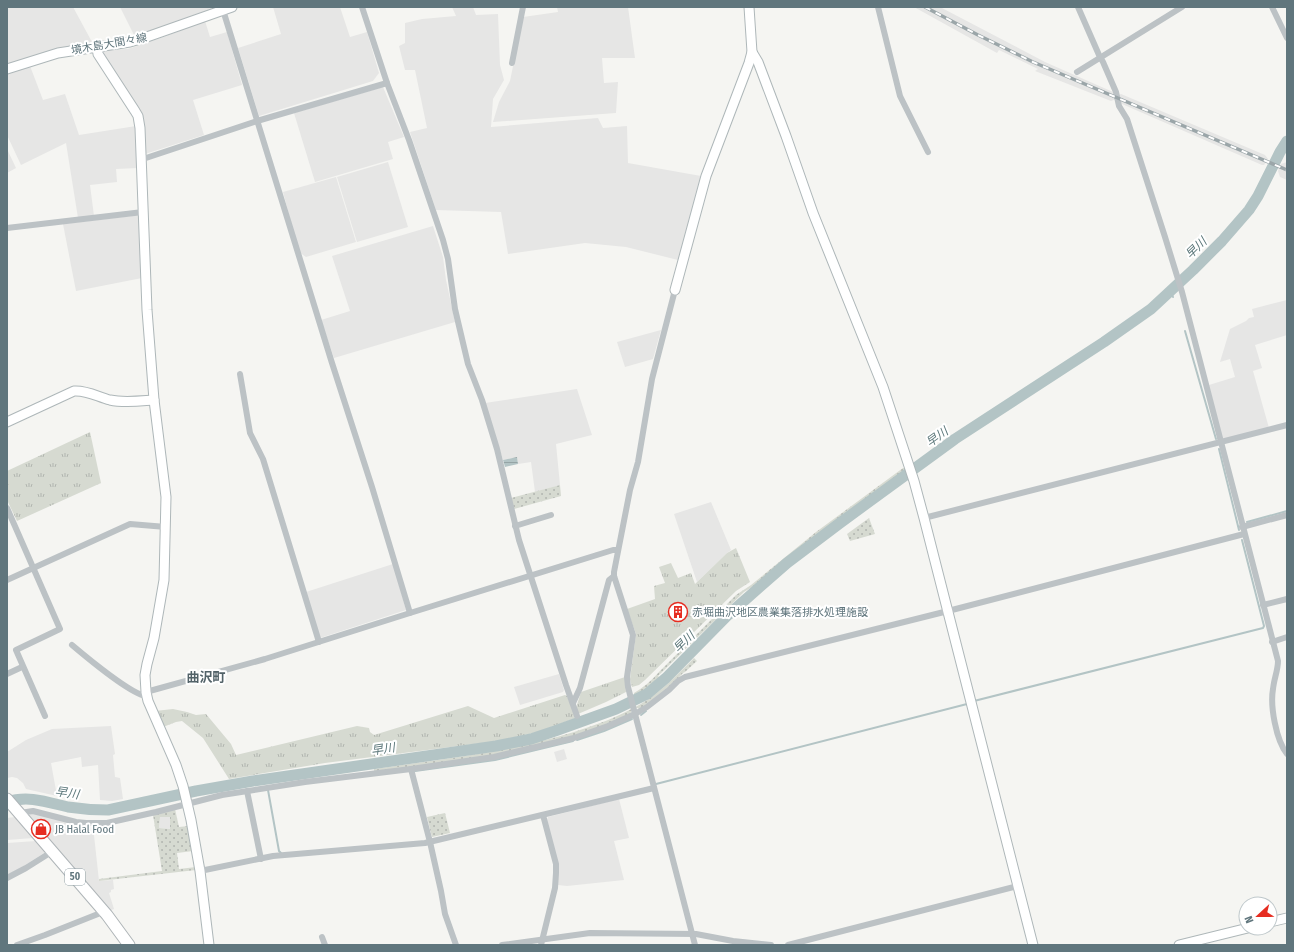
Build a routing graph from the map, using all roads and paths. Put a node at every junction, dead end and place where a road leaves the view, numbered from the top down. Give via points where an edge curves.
1 (232, 7) edge
2 (362, 7) edge
3 (523, 7) edge
4 (748, 7) edge
5 (878, 7) edge
6 (1078, 7) edge
7 (1182, 7) edge
8 (1272, 7) edge
9 (223, 10) junction
10 (1287, 37) edge
11 (96, 47) junction
12 (752, 52) junction
13 (1101, 57) junction
14 (512, 63) dead end
15 (7, 69) edge
16 (1077, 72) dead end
17 (387, 83) junction
18 (257, 121) junction
19 (928, 152) dead end
20 (141, 158) junction
21 (143, 212) junction
22 (7, 228) edge
23 (675, 290) joint
24 (240, 374) dead end
25 (154, 400) junction
26 (7, 422) edge
27 (1287, 425) edge
28 (1220, 443) junction
29 (7, 508) edge
30 (551, 515) dead end
31 (1287, 515) edge
32 (924, 518) junction
33 (515, 526) junction
34 (166, 527) junction
35 (1242, 527) junction
36 (1244, 534) junction
37 (618, 550) junction
38 (34, 568) junction
39 (532, 576) junction
40 (614, 576) junction
41 (7, 580) edge
42 (1287, 598) edge
43 (1263, 605) junction
44 (948, 611) junction
45 (410, 613) junction
46 (1287, 637) edge
47 (319, 642) junction
48 (1272, 642) junction
49 (72, 645) dead end
50 (22, 667) junction
51 (7, 674) edge
52 (147, 694) junction
53 (573, 703) junction
54 (635, 712) junction
55 (45, 716) dead end
56 (577, 716) dead end
57 (1287, 754) edge
58 (411, 768) junction
59 (654, 788) junction
60 (247, 791) junction
61 (7, 799) edge
62 (187, 802) junction
63 (19, 812) junction
64 (542, 815) junction
65 (430, 842) junction
66 (52, 851) junction
67 (261, 859) junction
68 (200, 871) junction
69 (7, 878) edge
70 (1018, 886) junction
71 (103, 910) junction
72 (1238, 930) edge
73 (692, 934) junction
74 (322, 938) dead end
75 (542, 942) edge
76 (17, 945) edge
77 (129, 945) edge
78 (209, 945) edge
79 (325, 945) edge
80 (456, 945) edge
81 (502, 945) edge
82 (695, 945) edge
83 (771, 945) edge
84 (788, 945) edge
85 (1033, 945) edge
86 (1179, 945) edge

1 - 9 street, 境木島大間々線
2 - 17 street
3 - 14 street
4 - 12 street
5 - 19 street via 900,96
6 - 13 street
7 - 13 street
8 - 10 street
9 - 11 street, 境木島大間々線 via 144,38
9 - 18 street
11 - 15 street, 境木島大間々線 via 58,53
11 - 20 street via 138,116
12 - 23 street via 706,176
12 - 32 street via 883,387
13 - 16 street
13 - 28 street via 1116,92 1119,106 1127,119 1182,292
17 - 18 street
17 - 33 street via 443,240 466,357 497,449
18 - 20 street
18 - 45 street
20 - 21 street
21 - 22 street
21 - 25 street
23 - 37 street via 652,379 638,462
24 - 47 street via 250,433 263,459
25 - 26 street via 108,400 80,390
25 - 34 street via 166,497
27 - 28 street
28 - 32 street
28 - 35 street
29 - 38 street
30 - 33 street
31 - 35 street
32 - 44 street
33 - 39 street
34 - 38 street via 130,524
34 - 52 street via 164,580 145,675
35 - 36 street
36 - 43 street
36 - 44 street
37 - 39 street
37 - 40 street
38 - 41 street
38 - 50 street via 60,629 16,650
39 - 45 street
39 - 53 street
40 - 53 street via 609,580 580,688
40 - 54 street via 634,635 627,677
42 - 43 street
43 - 48 street
44 - 54 street via 685,677 662,697
44 - 70 street
45 - 47 street
46 - 48 street
47 - 52 street
48 - 57 street via 1278,664 1273,689 1273,707 1280,742
49 - 52 street via 111,676 143,696
50 - 51 street
50 - 55 street
52 - 62 street via 176,765
53 - 56 street
54 - 58 street via 602,728 555,743 494,757
54 - 59 street
58 - 60 street
58 - 65 street
59 - 64 street
59 - 73 street
60 - 62 street
60 - 67 street
61 - 63 highway, 50
62 - 63 street via 119,821 98,824 76,822 33,811
62 - 68 street
63 - 66 highway, 50
64 - 65 street
64 - 75 street via 556,864 555,888
65 - 67 street
65 - 80 street via 445,914
66 - 69 street
66 - 71 highway, 50
67 - 68 street
68 - 78 street
70 - 84 street
70 - 85 street
71 - 76 street
71 - 77 highway, 50
72 - 86 street
73 - 75 street via 590,933
73 - 82 street
73 - 83 street
74 - 79 street
75 - 81 street

